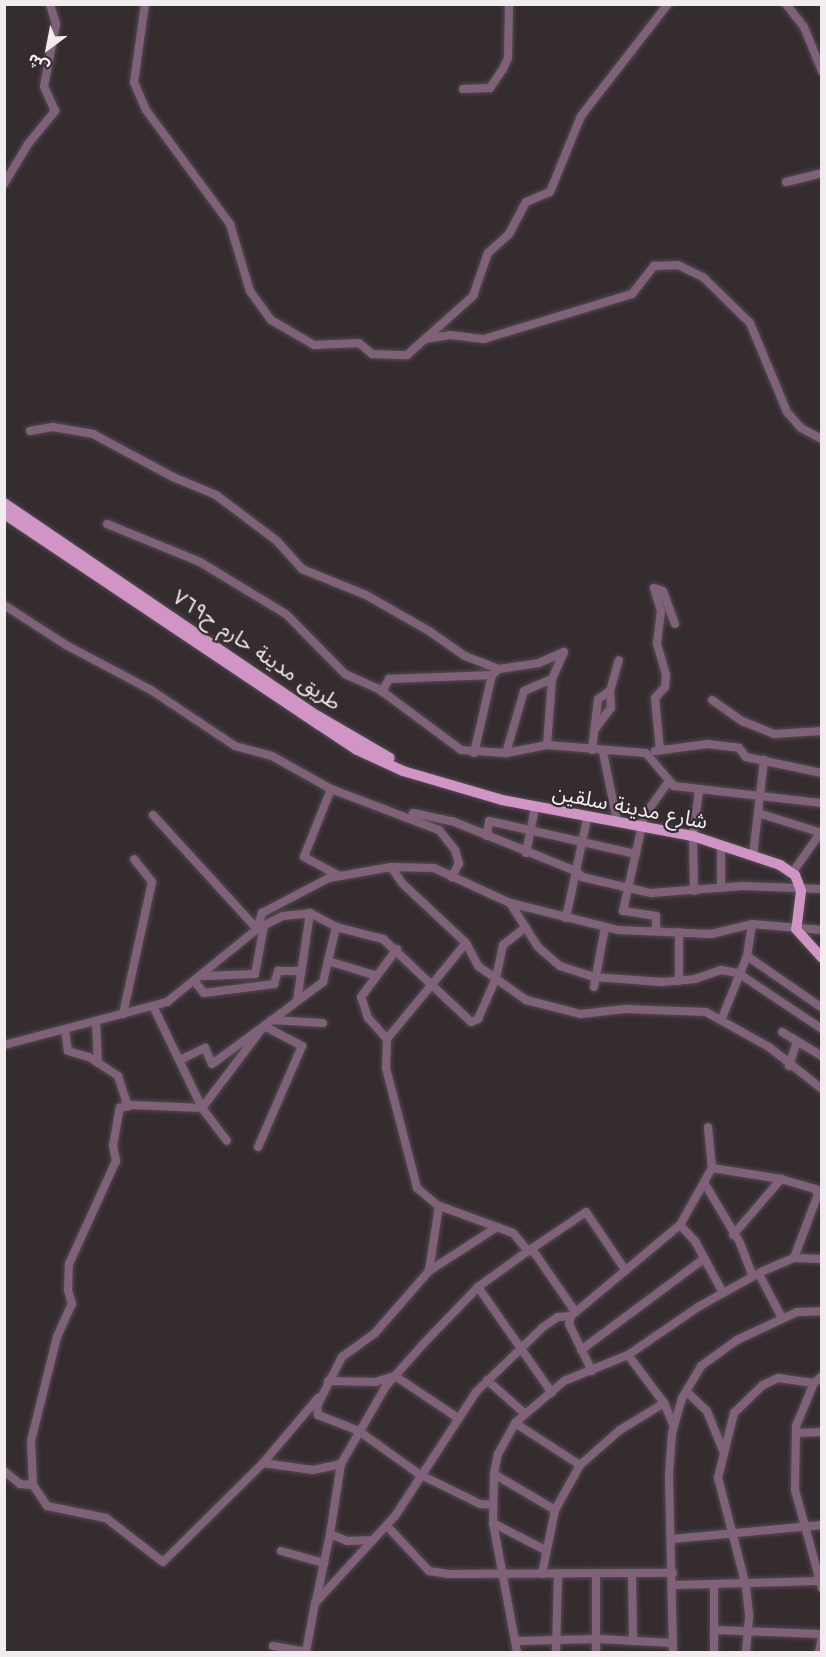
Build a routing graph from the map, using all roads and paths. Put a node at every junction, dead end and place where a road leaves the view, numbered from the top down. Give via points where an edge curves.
1 (50, 4) edge
2 (145, 4) edge
3 (509, 4) edge
4 (668, 4) edge
5 (786, 4) edge
6 (822, 71) edge
7 (463, 89) dead end
8 (822, 173) edge
9 (786, 182) dead end
10 (4, 184) edge
11 (425, 339) junction
12 (30, 431) dead end
13 (822, 439) edge
14 (4, 503) edge
15 (4, 514) edge
16 (107, 524) dead end
17 (4, 606) edge
18 (675, 624) dead end
19 (619, 660) dead end
20 (496, 672) junction
21 (552, 680) junction
22 (610, 691) junction
23 (382, 692) junction
24 (712, 700) dead end
25 (594, 729) junction
26 (822, 731) edge
27 (547, 745) junction
28 (592, 750) junction
29 (660, 750) junction
30 (603, 752) junction
31 (474, 753) junction
32 (506, 753) junction
33 (646, 753) junction
34 (764, 760) junction
35 (822, 773) edge
36 (669, 781) junction
37 (331, 789) junction
38 (699, 791) junction
39 (761, 795) junction
40 (502, 801) junction
41 (822, 803) edge
42 (535, 808) junction
43 (758, 813) junction
44 (153, 815) dead end
45 (411, 818) junction
46 (587, 819) junction
47 (617, 821) junction
48 (641, 827) junction
49 (530, 831) junction
50 (821, 832) edge
51 (487, 836) junction
52 (693, 836) junction
53 (583, 842) junction
54 (721, 847) junction
55 (526, 853) junction
56 (636, 854) junction
57 (753, 856) junction
58 (134, 859) dead end
59 (391, 867) junction
60 (578, 873) junction
61 (792, 873) junction
62 (339, 876) junction
63 (452, 877) junction
64 (628, 888) junction
65 (722, 888) junction
66 (822, 889) edge
67 (694, 891) junction
68 (801, 891) junction
69 (510, 903) junction
70 (310, 914) junction
71 (566, 918) junction
72 (752, 924) junction
73 (336, 927) junction
74 (526, 927) junction
75 (605, 927) junction
76 (261, 928) junction
77 (796, 929) junction
78 (822, 930) edge
79 (656, 931) junction
80 (680, 932) junction
81 (466, 943) junction
82 (397, 949) junction
83 (747, 956) junction
84 (822, 958) edge
85 (328, 961) junction
86 (302, 970) junction
87 (740, 974) junction
88 (203, 976) junction
89 (377, 976) junction
90 (594, 977) junction
91 (774, 977) junction
92 (496, 978) junction
93 (679, 981) junction
94 (195, 982) junction
95 (434, 985) junction
96 (594, 987) dead end
97 (765, 989) junction
98 (297, 1001) junction
99 (153, 1006) junction
100 (822, 1008) edge
101 (123, 1014) junction
102 (722, 1018) junction
103 (96, 1022) junction
104 (268, 1023) junction
105 (323, 1023) dead end
106 (822, 1029) edge
107 (64, 1030) junction
108 (782, 1032) dead end
109 (387, 1039) junction
110 (797, 1041) junction
111 (4, 1045) edge
112 (822, 1056) edge
113 (180, 1060) junction
114 (98, 1063) junction
115 (789, 1066) junction
116 (822, 1089) edge
117 (128, 1106) junction
118 (202, 1108) junction
119 (708, 1128) dead end
120 (227, 1141) dead end
121 (258, 1147) dead end
122 (712, 1168) junction
123 (781, 1179) junction
124 (705, 1184) junction
125 (818, 1190) edge
126 (439, 1206) junction
127 (680, 1225) junction
128 (497, 1227) junction
129 (733, 1235) junction
130 (528, 1251) junction
131 (705, 1258) junction
132 (794, 1258) junction
133 (822, 1259) edge
134 (429, 1271) junction
135 (626, 1271) junction
136 (756, 1275) junction
137 (478, 1287) junction
138 (723, 1293) junction
139 (821, 1309) edge
140 (572, 1313) junction
141 (782, 1318) junction
142 (520, 1346) junction
143 (581, 1350) junction
144 (628, 1355) junction
145 (592, 1371) junction
146 (395, 1376) junction
147 (822, 1376) edge
148 (488, 1380) junction
149 (328, 1381) junction
150 (814, 1383) junction
151 (687, 1392) junction
152 (552, 1393) junction
153 (320, 1395) junction
154 (664, 1403) junction
155 (524, 1413) junction
156 (458, 1418) junction
157 (514, 1423) junction
158 (674, 1426) junction
159 (359, 1431) junction
160 (822, 1432) edge
161 (796, 1433) junction
162 (724, 1453) junction
163 (263, 1463) junction
164 (341, 1464) junction
165 (580, 1465) junction
166 (4, 1471) edge
167 (419, 1474) junction
168 (494, 1474) junction
169 (33, 1485) junction
170 (493, 1505) junction
171 (555, 1510) junction
172 (493, 1523) junction
173 (822, 1525) edge
174 (387, 1526) junction
175 (803, 1528) junction
176 (330, 1534) junction
177 (733, 1535) junction
178 (672, 1539) junction
179 (373, 1540) junction
180 (545, 1550) junction
181 (281, 1551) dead end
182 (324, 1563) junction
183 (673, 1573) junction
184 (504, 1574) junction
185 (542, 1574) junction
186 (558, 1574) junction
187 (596, 1574) junction
188 (632, 1574) junction
189 (821, 1581) edge
190 (674, 1585) junction
191 (714, 1586) junction
192 (746, 1586) junction
193 (822, 1587) edge
194 (315, 1603) junction
195 (714, 1630) junction
196 (748, 1630) junction
197 (822, 1635) edge
198 (599, 1639) junction
199 (557, 1640) junction
200 (517, 1641) junction
201 (633, 1641) junction
202 (273, 1646) dead end
203 (673, 1648) edge
204 (306, 1652) edge
205 (517, 1653) edge
206 (556, 1653) edge
207 (596, 1653) edge
208 (714, 1653) edge
209 (746, 1653) edge
210 (819, 1653) edge

1 - 10 street via 56,24 44,86 55,111 28,144
2 - 11 street via 134,82 146,110 230,224 250,291 271,320 314,345 359,344 372,354 407,355
3 - 7 street via 508,58 503,69 490,88
4 - 11 street via 581,116 550,192 526,202 509,234 488,253 473,296
5 - 6 street via 804,27
8 - 9 street
11 - 13 street via 450,335 484,339 632,294 654,266 678,265 703,278 750,323 787,412 801,428
12 - 20 street via 53,428 93,434 164,473 216,495 277,541 302,569 366,595
14 - 40 main road, طريق مدينة حارم ح٧٦٩ via 328,722 386,756
15 - 40 main road via 357,750 441,785
16 - 23 street via 227,577 286,614 345,674
17 - 37 street via 66,645 151,690 235,746 272,756
18 - 29 street via 663,591 654,588 661,611 657,643 666,675 664,687 655,698
19 - 22 street
20 - 21 street via 539,663 564,652
20 - 23 street via 389,679
20 - 31 street
21 - 27 street
21 - 32 street via 524,691
22 - 25 street via 611,708
22 - 25 street via 598,699
23 - 31 street via 442,740
24 - 26 street via 742,721 774,734
25 - 28 street
27 - 28 street
27 - 32 street
28 - 30 street
29 - 33 street
29 - 34 street via 708,744 739,748 746,757
30 - 33 street
30 - 47 street
31 - 32 street
33 - 36 street
34 - 35 street
34 - 39 street
36 - 38 street
36 - 48 street
37 - 45 street
37 - 62 street via 304,857
38 - 39 street
38 - 52 street
39 - 41 street
39 - 43 street
40 - 42 main road, شارع مدينة سلقين
42 - 46 main road, شارع مدينة سلقين
42 - 49 street
43 - 50 street
43 - 57 street
44 - 76 street
45 - 51 street via 413,813 452,821
45 - 63 street via 426,828 439,830 455,850 459,863
46 - 47 main road, شارع مدينة سلقين
46 - 53 street
47 - 48 main road, شارع مدينة سلقين
48 - 52 main road, شارع مدينة سلقين
48 - 56 street
49 - 51 street via 489,821
49 - 53 street
49 - 55 street
50 - 61 street
51 - 55 street
52 - 54 main road, شارع مدينة سلقين
52 - 67 street
53 - 56 street
53 - 60 street
54 - 57 main road, شارع مدينة سلقين
54 - 65 street
55 - 60 street
56 - 64 street
57 - 61 main road, شارع مدينة سلقين
58 - 101 street via 152,882
59 - 62 street
59 - 63 street via 434,868
59 - 81 street via 403,884
60 - 64 street
60 - 71 street
61 - 68 main road
62 - 76 street via 262,914
63 - 69 street
64 - 67 street via 663,894
64 - 79 street via 623,911 656,916
65 - 67 street
65 - 68 street
66 - 68 street
68 - 77 main road
69 - 71 street
69 - 74 street
70 - 73 street
70 - 76 street via 283,916
70 - 86 street
71 - 75 street
72 - 77 street
72 - 80 street via 711,934
72 - 83 street
73 - 82 street via 383,939
73 - 85 street
74 - 90 street via 538,947 560,966
74 - 92 street via 503,945
75 - 79 street
75 - 90 street
76 - 88 street
76 - 88 street via 255,974
77 - 78 street
77 - 84 main road
79 - 80 street
80 - 93 street
81 - 92 street via 478,966
81 - 95 street
82 - 89 street
82 - 95 street
83 - 87 street
83 - 91 street
85 - 89 street
85 - 98 street via 323,982
86 - 94 street via 278,971 274,984 204,993
86 - 98 street
87 - 93 street via 721,970 695,980
87 - 97 street
87 - 102 street
88 - 94 street
89 - 109 street via 362,998 368,1018
90 - 93 street
90 - 96 street
91 - 97 street
91 - 100 street
92 - 95 street via 476,1022 460,1012
92 - 102 street via 526,1000 552,1009 581,1014 625,1009 706,1011
94 - 99 street via 168,1002
95 - 109 street
97 - 106 street
98 - 104 street
99 - 101 street
99 - 113 street
101 - 103 street
102 - 115 street via 769,1047
103 - 107 street
103 - 114 street
104 - 105 street
104 - 113 street via 212,1064 205,1048
104 - 118 street
104 - 121 street via 302,1046
107 - 111 street
107 - 114 street via 68,1051
108 - 110 street
109 - 126 street via 386,1068 417,1188
110 - 112 street
110 - 115 street
113 - 118 street
114 - 117 street via 118,1076
115 - 116 street
117 - 118 street
117 - 169 street via 120,1108 113,1146 116,1161 105,1191 69,1264 72,1304 57,1337 31,1441
118 - 120 street
119 - 122 street
122 - 123 street
122 - 124 street
123 - 125 street
123 - 129 street
124 - 127 street
124 - 129 street
125 - 132 street
126 - 128 street
126 - 134 street
127 - 131 street
127 - 135 street
128 - 130 street via 513,1233
128 - 134 street
129 - 136 street
130 - 135 street via 586,1212
130 - 137 street
130 - 140 street via 534,1252
131 - 138 street
131 - 143 street
132 - 133 street
132 - 136 street
134 - 149 street via 375,1333 342,1357
135 - 140 street
136 - 138 street
136 - 141 street
137 - 142 street
137 - 146 street
138 - 144 street
139 - 141 street
140 - 142 street via 558,1317
140 - 143 street via 569,1324
141 - 151 street via 737,1340 701,1366
142 - 148 street
142 - 152 street
143 - 145 street
144 - 145 street
144 - 154 street
145 - 152 street via 564,1381
146 - 149 street via 375,1382
146 - 156 street
146 - 159 street
147 - 150 street
148 - 155 street
148 - 156 street
149 - 153 street
150 - 161 street
150 - 162 street via 778,1378 764,1385 734,1413
151 - 158 street
151 - 162 street via 707,1412
152 - 155 street
153 - 159 street via 318,1415
153 - 163 street
154 - 158 street
154 - 165 street via 620,1430
155 - 157 street
156 - 167 street
157 - 165 street
157 - 168 street via 498,1454
158 - 178 street via 669,1475
159 - 164 street
159 - 167 street
160 - 161 street
161 - 175 street via 795,1490
162 - 177 street via 718,1478
163 - 164 street via 314,1470
163 - 169 street via 163,1562 106,1518 47,1506
164 - 176 street
165 - 171 street
166 - 169 street via 21,1484
167 - 170 street via 480,1504
167 - 174 street
168 - 170 street
168 - 171 street
170 - 172 street
171 - 180 street
172 - 180 street
172 - 184 street
173 - 175 street
174 - 179 street
174 - 184 street via 429,1571
175 - 177 street
175 - 189 street
176 - 179 street via 346,1541
176 - 182 street
177 - 178 street
177 - 192 street
178 - 183 street
179 - 194 street
180 - 185 street
181 - 182 street
182 - 194 street
183 - 188 street
183 - 190 street
184 - 185 street
184 - 200 street
185 - 186 street
186 - 187 street
186 - 199 street
187 - 188 street
187 - 198 street
188 - 201 street
189 - 192 street
189 - 193 street
190 - 191 street
190 - 203 street
191 - 192 street
191 - 195 street
192 - 196 street
194 - 204 street
195 - 196 street
195 - 208 street
196 - 197 street
196 - 209 street
197 - 210 street
198 - 199 street
198 - 201 street
198 - 207 street
199 - 200 street
199 - 206 street
200 - 205 street
201 - 203 street
202 - 204 street

